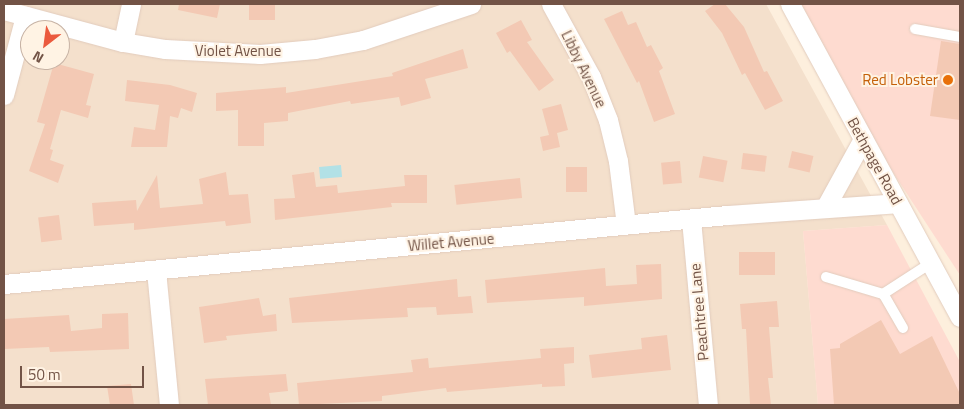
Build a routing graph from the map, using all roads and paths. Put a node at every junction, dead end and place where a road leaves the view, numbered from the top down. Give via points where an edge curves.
1 (131, 4) edge
2 (471, 4) edge
3 (551, 4) edge
4 (794, 7) edge
5 (4, 10) edge
6 (25, 16) junction
7 (915, 29) dead end
8 (960, 37) edge
9 (123, 42) junction
10 (4, 95) edge
11 (863, 139) junction
12 (898, 202) junction
13 (825, 208) junction
14 (691, 218) junction
15 (626, 225) junction
16 (931, 263) junction
17 (156, 270) junction
18 (826, 277) dead end
19 (4, 279) edge
20 (883, 294) junction
21 (960, 317) edge
22 (903, 328) dead end
23 (169, 405) edge
24 (708, 405) edge

1 - 9 street
2 - 9 street, Violet Avenue via 363,40 316,49 228,54
3 - 15 street, Libby Avenue via 591,77 608,120 618,160
4 - 11 street, Bethpage Road
5 - 6 street, Violet Avenue
6 - 9 street, Violet Avenue
6 - 10 street
7 - 8 lane
11 - 12 street, Bethpage Road
11 - 13 street
12 - 13 street, Willet Avenue
12 - 16 street, Bethpage Road
13 - 14 street, Willet Avenue
14 - 15 street, Willet Avenue
14 - 24 street, Peachtree Lane
15 - 17 street, Willet Avenue
16 - 20 lane
16 - 21 street, Bethpage Road
17 - 19 street, Willet Avenue
17 - 23 street
18 - 20 lane
20 - 22 lane

